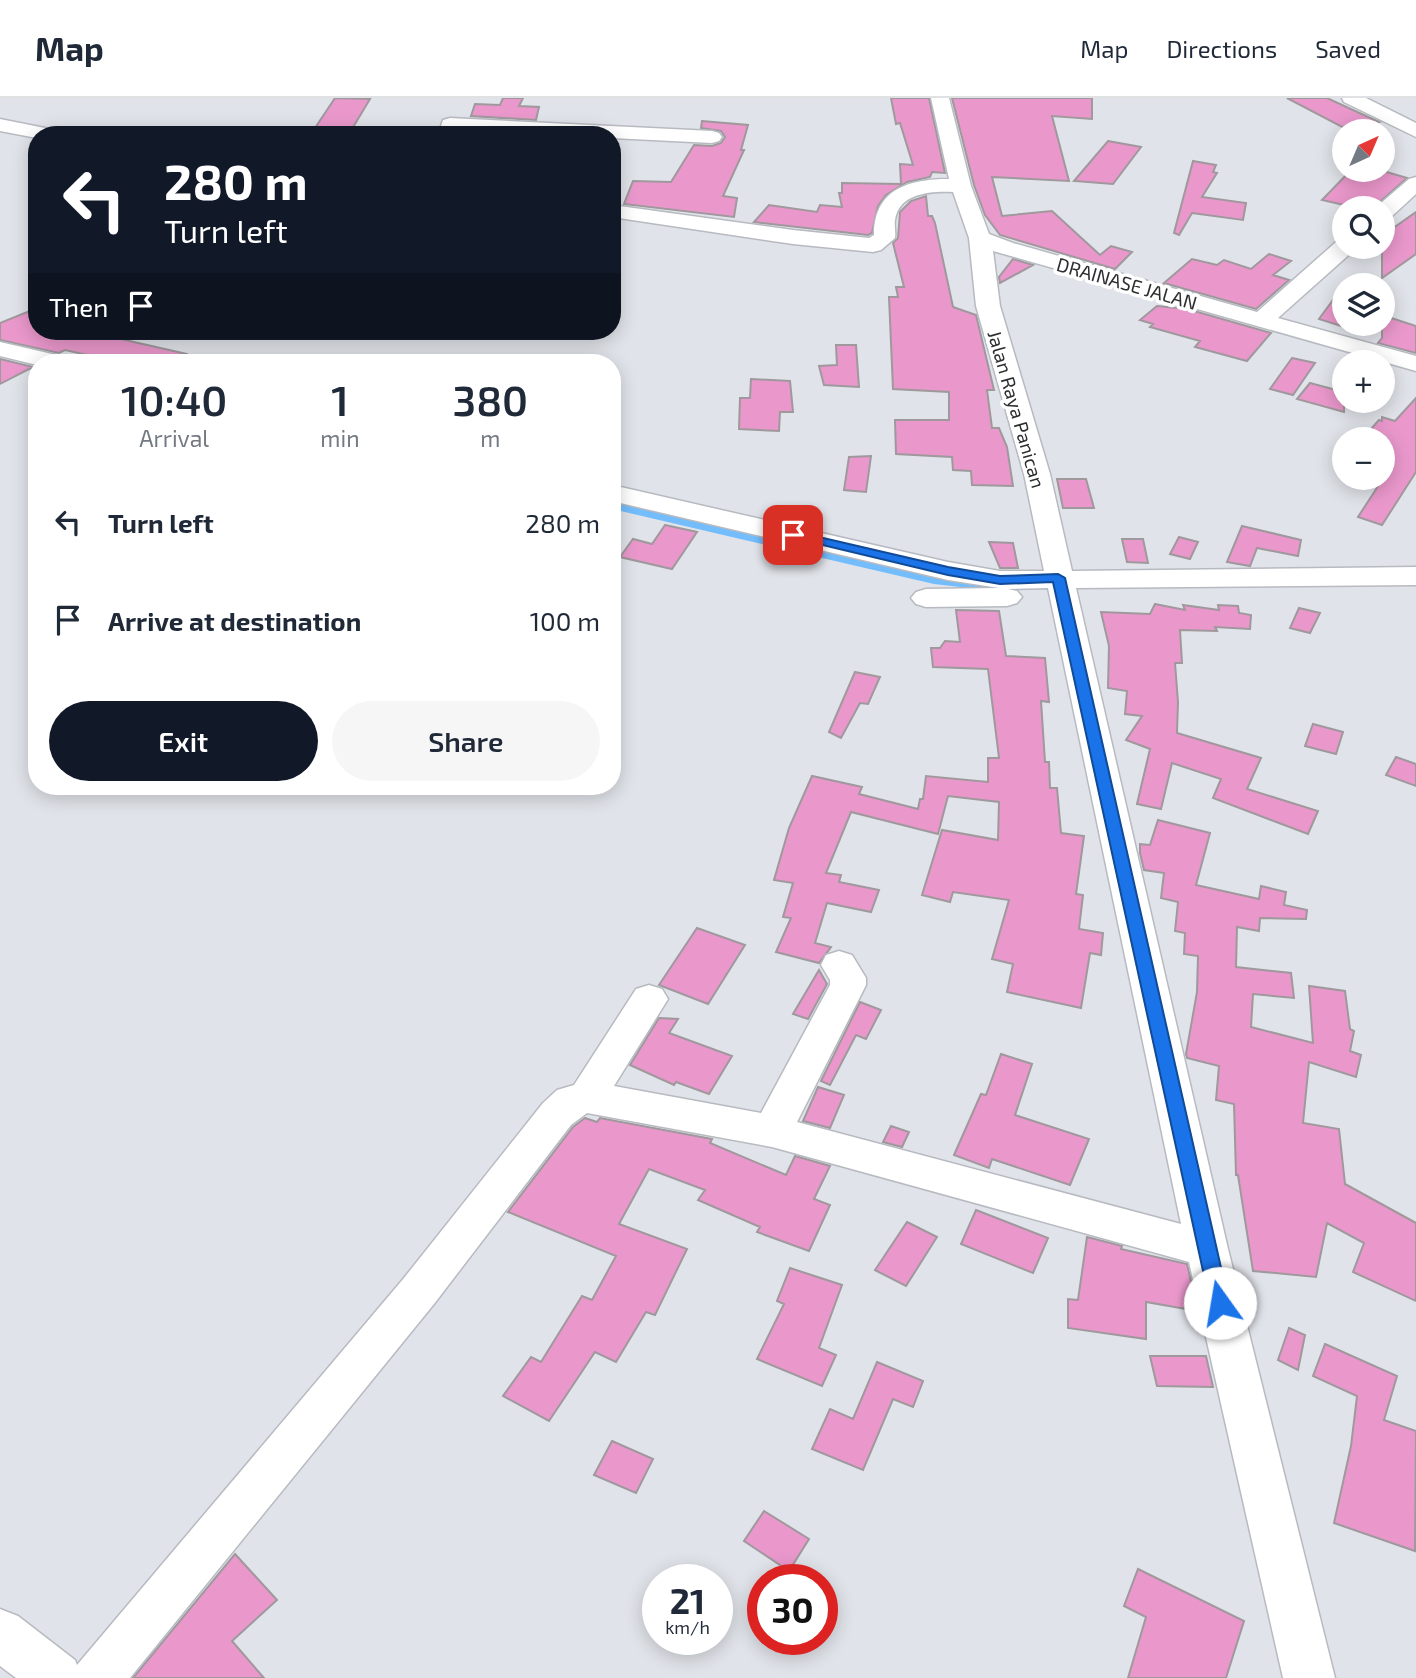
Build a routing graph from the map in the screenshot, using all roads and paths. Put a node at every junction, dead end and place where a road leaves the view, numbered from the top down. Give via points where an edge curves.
1 (940, 98) edge
2 (1351, 98) edge
3 (450, 123) edge
4 (0, 125) edge
5 (506, 126) edge
6 (28, 130) edge
7 (1416, 131) edge
8 (621, 132) edge
9 (712, 137) dead end
10 (1416, 183) edge
11 (961, 186) junction
12 (1395, 202) edge
13 (621, 212) edge
14 (980, 238) junction
15 (1332, 258) edge
16 (1262, 320) junction
17 (0, 349) edge
18 (28, 356) edge
19 (1416, 364) edge
20 (621, 495) edge
21 (1416, 576) edge
22 (1059, 584) junction
23 (1416, 593) edge
24 (926, 598) dead end
25 (839, 965) dead end
26 (649, 999) dead end
27 (587, 1097) junction
28 (772, 1132) junction
29 (1207, 1249) junction
30 (0, 1634) edge
31 (57, 1678) edge
32 (97, 1678) edge
33 (1309, 1678) edge

1 - 11 street
2 - 7 street
3 - 5 street
4 - 6 street
8 - 9 street
10 - 12 street
11 - 13 street via 922,186 900,197 884,220 884,239 873,245
11 - 14 street
14 - 16 street, DRAINASE JALAN
14 - 22 street, Jalan Raya Panican via 988,306 1037,474
15 - 16 street
16 - 19 street, DRAINASE JALAN
17 - 18 street
20 - 22 street via 948,571
21 - 22 street
22 - 23 street
22 - 24 street
22 - 29 street, Jalan Raya Panican
25 - 28 street via 848,985
26 - 27 street
27 - 28 street
27 - 32 street via 571,1101 557,1114 419,1291
28 - 29 street
29 - 33 street, Jalan Raya Panican
30 - 31 street

